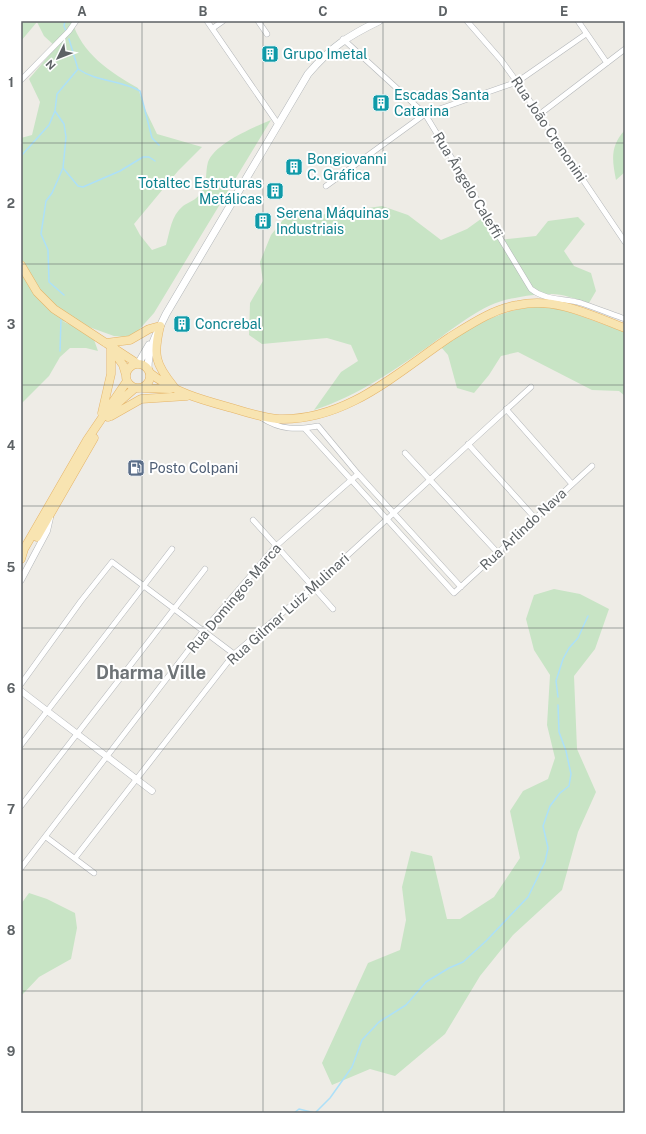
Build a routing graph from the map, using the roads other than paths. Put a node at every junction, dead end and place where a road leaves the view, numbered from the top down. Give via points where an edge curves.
1 (76, 21) edge
2 (207, 21) edge
3 (223, 21) edge
4 (258, 21) edge
5 (379, 21) edge
6 (467, 21) edge
7 (578, 21) edge
8 (212, 28) junction
9 (267, 34) dead end
10 (586, 34) junction
11 (343, 39) junction
12 (625, 49) edge
13 (607, 63) junction
14 (21, 80) edge
15 (517, 82) junction
16 (425, 114) junction
17 (540, 114) junction
18 (278, 124) junction
19 (326, 186) dead end
20 (625, 242) edge
21 (21, 265) edge
22 (625, 319) edge
23 (160, 326) junction
24 (625, 328) edge
25 (109, 346) junction
26 (138, 364) junction
27 (149, 371) junction
28 (126, 378) junction
29 (531, 387) dead end
30 (139, 388) junction
31 (176, 390) junction
32 (188, 396) junction
33 (506, 409) junction
34 (260, 416) junction
35 (104, 419) junction
36 (305, 429) junction
37 (468, 444) junction
38 (405, 453) dead end
39 (592, 466) dead end
40 (358, 474) junction
41 (430, 479) junction
42 (351, 480) junction
43 (572, 484) junction
44 (394, 513) junction
45 (50, 515) junction
46 (535, 518) junction
47 (387, 519) junction
48 (253, 520) dead end
49 (276, 546) junction
50 (172, 549) dead end
51 (497, 552) junction
52 (21, 559) edge
53 (205, 569) dead end
54 (21, 580) edge
55 (145, 585) junction
56 (313, 587) junction
57 (461, 587) junction
58 (174, 608) junction
59 (333, 609) dead end
60 (204, 630) junction
61 (234, 654) junction
62 (21, 684) edge
63 (21, 691) edge
64 (48, 711) junction
65 (78, 734) junction
66 (21, 745) edge
67 (108, 757) junction
68 (136, 779) junction
69 (152, 791) dead end
70 (21, 806) edge
71 (46, 837) junction
72 (75, 858) junction
73 (21, 868) edge
74 (94, 873) dead end

1 - 14 street
2 - 8 street
3 - 8 street
4 - 9 street
5 - 11 main road
6 - 15 street, Rua João Crenonini
7 - 10 street
8 - 18 street
10 - 13 street
10 - 15 street
11 - 16 street, Rua Ângelo Caleffi
11 - 18 main road via 308,74
12 - 13 street
13 - 17 street
15 - 16 street
15 - 17 street, Rua João Crenonini
16 - 19 street
16 - 22 street, Rua Ângelo Caleffi via 531,289 544,296 581,303
17 - 20 street, Rua João Crenonini
18 - 23 main road
21 - 25 main road via 46,302
23 - 25 main road via 130,340
23 - 26 main road
23 - 27 main road via 148,356
23 - 31 main road via 155,347 158,363
24 - 34 main road via 566,306 518,304 482,318 374,390 335,410 294,418
25 - 26 main road
25 - 28 main road via 122,365
25 - 35 main road via 111,374
26 - 27 main road
26 - 28 main road via 131,366
27 - 30 main road via 150,381
27 - 31 main road
28 - 30 main road
28 - 35 main road
29 - 33 street, Rua Gilmar Luiz Mulinari
30 - 31 main road
30 - 35 main road via 119,402
31 - 32 main road
32 - 34 main road
32 - 35 main road via 141,399
33 - 37 street, Rua Gilmar Luiz Mulinari
33 - 43 street
34 - 36 street via 278,427
35 - 45 main road
35 - 52 main road via 61,483 24,549
36 - 40 street via 318,426
36 - 42 street
37 - 41 street, Rua Gilmar Luiz Mulinari
37 - 46 street
38 - 41 street
39 - 43 street, Rua Arlindo Nava
40 - 42 street, Rua Domingos Marca
40 - 44 street
41 - 44 street, Rua Gilmar Luiz Mulinari
41 - 51 street
42 - 47 street
42 - 49 street, Rua Domingos Marca
43 - 46 street, Rua Arlindo Nava
44 - 47 street, Rua Gilmar Luiz Mulinari
44 - 57 street
45 - 52 main road
45 - 54 street via 47,531
46 - 51 street, Rua Arlindo Nava
47 - 56 street, Rua Gilmar Luiz Mulinari
47 - 57 street, Rua Arlindo Nava via 454,593
48 - 49 street
49 - 56 street
49 - 60 street, Rua Domingos Marca
50 - 55 street
51 - 57 street, Rua Arlindo Nava
53 - 58 street
55 - 58 street
55 - 62 street via 112,562
55 - 64 street
56 - 59 street
56 - 61 street, Rua Gilmar Luiz Mulinari
58 - 60 street
58 - 65 street
60 - 61 street
60 - 67 street, Rua Domingos Marca
61 - 68 street, Rua Gilmar Luiz Mulinari
63 - 64 street
64 - 65 street
64 - 66 street
65 - 67 street
65 - 70 street
67 - 68 street
67 - 71 street, Rua Domingos Marca
68 - 69 street
68 - 72 street, Rua Gilmar Luiz Mulinari
71 - 72 street
71 - 73 street, Rua Domingos Marca
72 - 74 street

